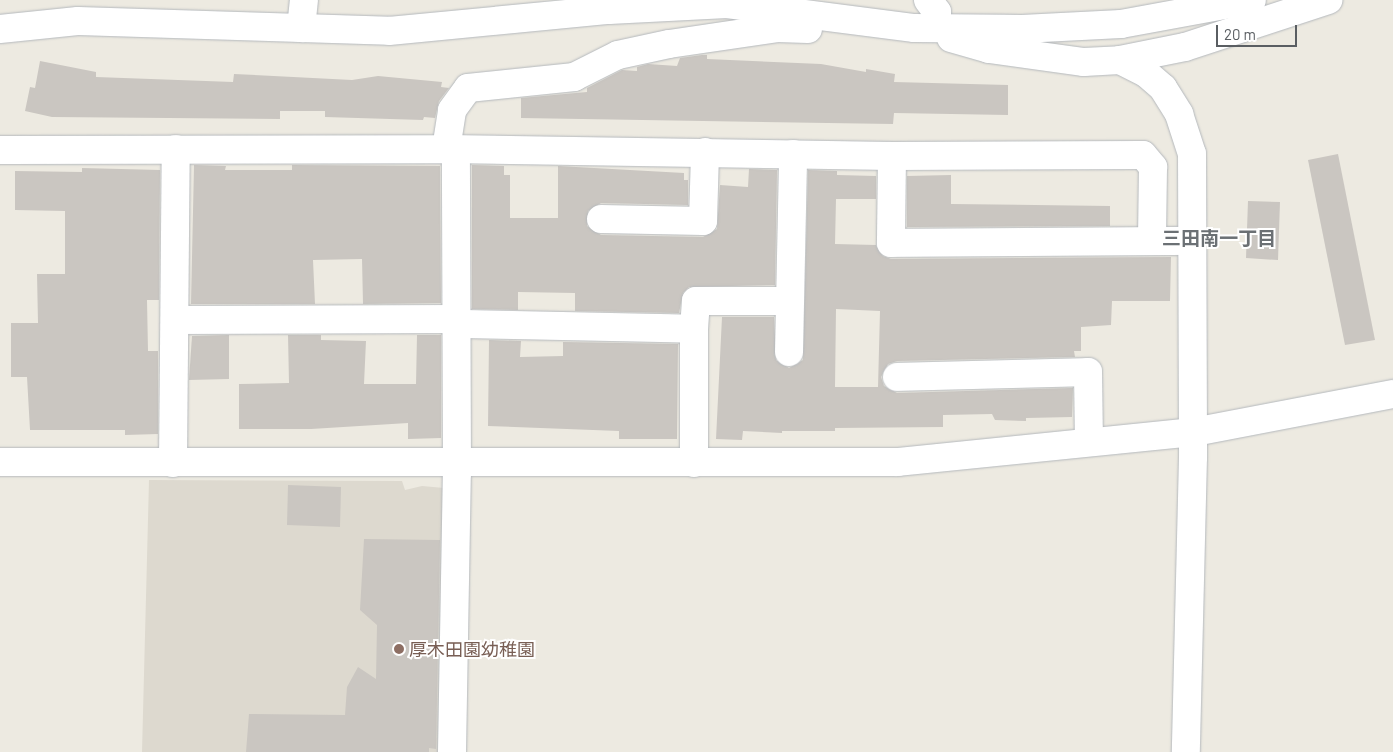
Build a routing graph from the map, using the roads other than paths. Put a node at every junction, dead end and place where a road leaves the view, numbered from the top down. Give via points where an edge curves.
1 (304, 0) edge
2 (928, 0) edge
3 (1252, 0) edge
4 (1328, 0) edge
5 (727, 2) edge
6 (609, 5) edge
7 (1164, 9) edge
8 (79, 10) edge
9 (194, 11) edge
10 (819, 15) edge
11 (301, 28) junction
12 (925, 28) junction
13 (0, 29) edge
14 (1120, 60) junction
15 (0, 150) edge
16 (176, 150) junction
17 (451, 150) junction
18 (705, 152) junction
19 (792, 154) junction
20 (892, 156) junction
21 (601, 219) dead end
22 (1152, 240) junction
23 (1193, 241) junction
24 (789, 301) junction
25 (456, 319) junction
26 (175, 320) junction
27 (694, 329) junction
28 (789, 352) dead end
29 (897, 377) dead end
30 (1393, 394) edge
31 (1194, 432) junction
32 (1089, 441) junction
33 (0, 462) edge
34 (173, 463) junction
35 (694, 463) junction
36 (455, 464) junction
37 (452, 752) edge
38 (1186, 752) edge

1 - 11 street
2 - 12 street via 937,12
3 - 7 street
4 - 14 street via 1185,47
5 - 6 street
5 - 10 street
6 - 11 street via 389,31
7 - 12 street via 1121,24 1022,29
8 - 9 street
8 - 13 street
9 - 11 street
10 - 12 street
10 - 17 street via 777,28 669,44 618,56 574,77 468,88 452,110
12 - 14 street via 989,49 1084,62
14 - 23 street via 1147,74 1163,88 1179,114 1192,154
15 - 16 street
16 - 17 street
16 - 26 street
17 - 18 street
17 - 25 street
18 - 19 street
18 - 21 street via 703,221
19 - 20 street
19 - 24 street
20 - 22 street via 1144,155 1153,166
20 - 22 street via 891,243
22 - 23 street
23 - 31 street
24 - 27 street via 696,301
24 - 28 street
25 - 26 street
25 - 27 street via 464,324
25 - 36 street
26 - 34 street
27 - 35 street
29 - 32 street via 924,367 1089,362
30 - 31 street
31 - 32 street
31 - 38 street
32 - 35 street via 898,462
33 - 34 street
34 - 36 street
35 - 36 street
36 - 37 street

